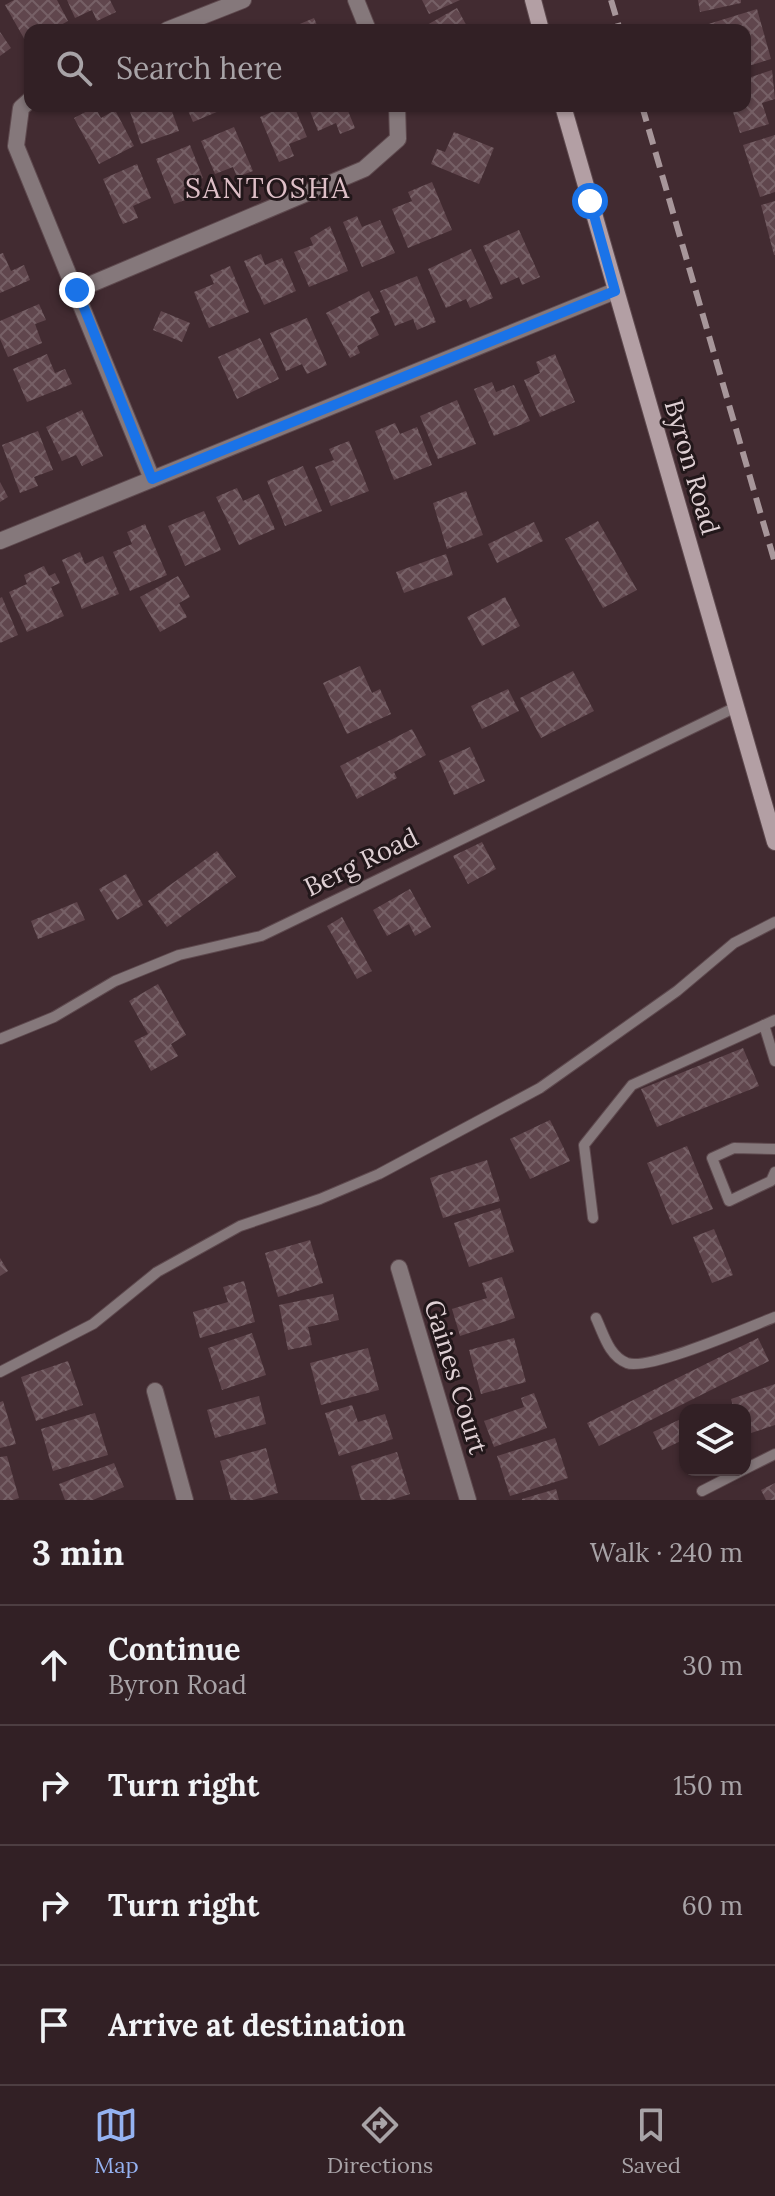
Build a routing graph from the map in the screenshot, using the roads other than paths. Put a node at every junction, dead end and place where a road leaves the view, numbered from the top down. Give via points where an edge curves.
1 (243, 0) edge
2 (356, 0) edge
3 (533, 0) edge
4 (182, 24) edge
5 (366, 24) edge
6 (539, 24) edge
7 (24, 105) edge
8 (397, 112) edge
9 (565, 112) edge
10 (77, 290) junction
11 (615, 291) junction
12 (152, 479) junction
13 (0, 541) edge
14 (736, 707) junction
15 (775, 842) edge
16 (775, 922) edge
17 (775, 1020) edge
18 (764, 1025) junction
19 (0, 1039) edge
20 (775, 1061) edge
21 (775, 1149) edge
22 (775, 1172) edge
23 (593, 1218) dead end
24 (399, 1268) dead end
25 (775, 1317) edge
26 (596, 1318) dead end
27 (0, 1372) edge
28 (155, 1391) dead end
29 (775, 1454) edge
30 (751, 1466) edge
31 (732, 1476) edge
32 (702, 1491) dead end
33 (185, 1500) edge
34 (468, 1500) edge

1 - 4 street
2 - 5 street
3 - 6 main road
7 - 10 street via 16,146
8 - 10 street via 398,139 364,169
9 - 11 main road, Byron Road
10 - 12 street
11 - 12 street
11 - 14 main road, Byron Road
12 - 13 street
14 - 15 main road, Byron Road
14 - 19 lane, Berg Road via 261,936 179,955
16 - 27 lane via 734,943 677,991 540,1088 379,1174 240,1226 157,1272 93,1324
17 - 18 lane
18 - 20 lane
18 - 23 lane via 632,1085 584,1145
21 - 22 lane via 734,1148 712,1158 729,1201 771,1181
24 - 34 street, Gaines Court
25 - 26 lane via 655,1362 629,1364 611,1352
28 - 33 street
29 - 30 lane
31 - 32 lane

